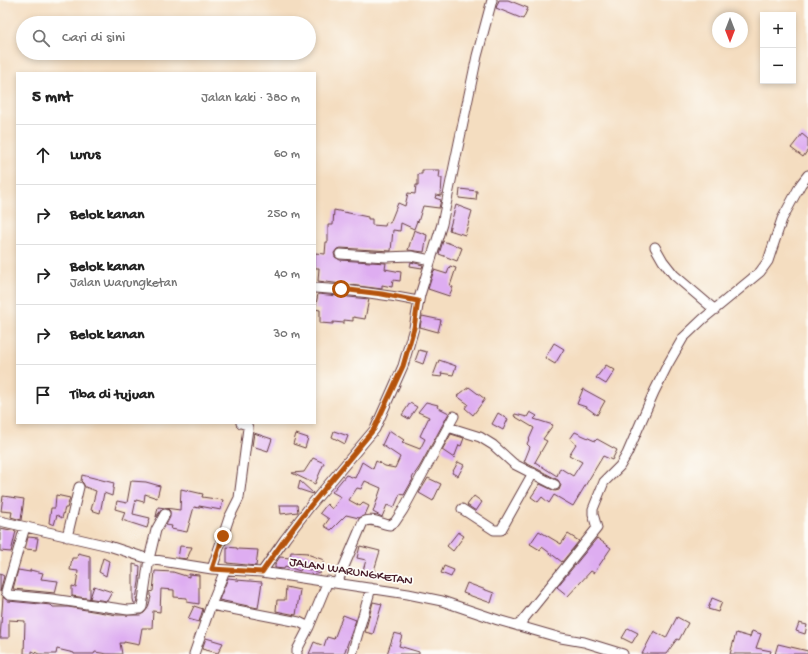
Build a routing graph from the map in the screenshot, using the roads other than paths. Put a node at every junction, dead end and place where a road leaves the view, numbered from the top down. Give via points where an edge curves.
1 (492, 0) edge
2 (808, 174) edge
3 (655, 246) dead end
4 (340, 254) dead end
5 (430, 260) junction
6 (316, 288) edge
7 (418, 301) junction
8 (715, 310) junction
9 (454, 416) dead end
10 (244, 424) edge
11 (448, 427) junction
12 (533, 473) junction
13 (555, 485) dead end
14 (79, 487) dead end
15 (462, 509) dead end
16 (165, 514) dead end
17 (0, 521) edge
18 (25, 527) junction
19 (67, 537) junction
20 (149, 558) junction
21 (212, 569) junction
22 (225, 570) junction
23 (262, 572) junction
24 (332, 582) junction
25 (371, 588) junction
26 (211, 605) junction
27 (518, 626) junction
28 (309, 627) junction
29 (194, 654) edge
30 (297, 654) edge
31 (352, 654) edge
32 (623, 654) edge

1 - 5 street via 477,56 444,216
2 - 8 street via 782,219 768,261 760,272
3 - 8 street via 674,275
4 - 5 street via 411,256
5 - 7 street
6 - 7 street via 375,293
7 - 23 street via 414,328 403,366 374,429 294,527
8 - 27 street via 683,338 657,385 627,454 620,466 604,482 593,509 597,528
9 - 11 street
10 - 21 street via 248,428 239,498
11 - 12 street via 480,437 514,464
11 - 24 street via 395,522 390,525 371,520 363,522
12 - 13 street
12 - 15 street via 501,530 494,530
14 - 19 street
16 - 20 street via 156,530
17 - 18 street, JALAN WARUNGKETAN
18 - 19 street, JALAN WARUNGKETAN
18 - 20 street via 6,592 9,595 128,610 140,609
19 - 20 street, JALAN WARUNGKETAN
20 - 21 street, JALAN WARUNGKETAN
21 - 22 street, JALAN WARUNGKETAN
22 - 23 street, JALAN WARUNGKETAN
22 - 26 street
23 - 24 street, JALAN WARUNGKETAN
24 - 25 street, JALAN WARUNGKETAN
24 - 28 street
25 - 27 street, JALAN WARUNGKETAN via 442,601
25 - 31 street
26 - 28 street via 299,622
26 - 29 street
27 - 32 street, JALAN WARUNGKETAN
28 - 30 street

